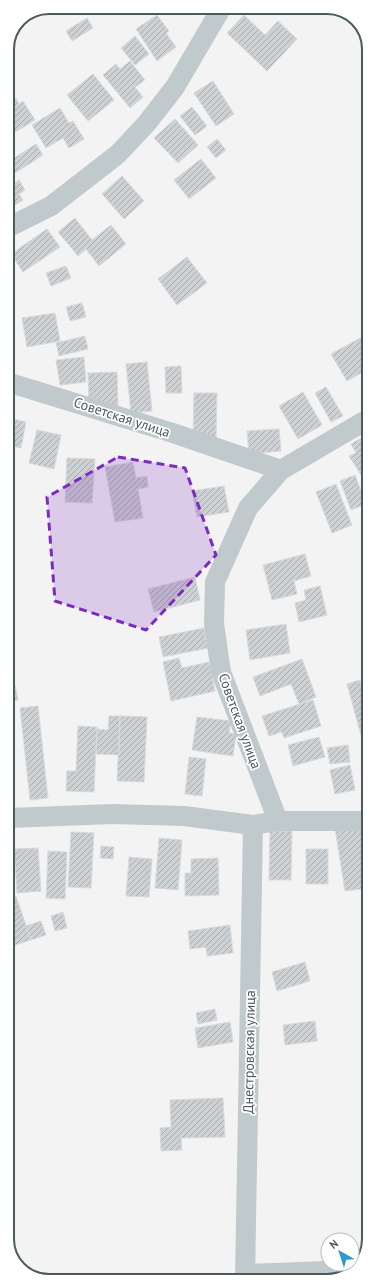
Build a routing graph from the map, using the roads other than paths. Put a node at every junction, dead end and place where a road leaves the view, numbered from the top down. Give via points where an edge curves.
1 (218, 14) edge
2 (14, 224) edge
3 (14, 379) edge
4 (362, 423) edge
5 (281, 470) junction
6 (14, 818) edge
7 (362, 820) edge
8 (278, 821) junction
9 (253, 825) junction
10 (322, 1272) edge
11 (245, 1274) edge
12 (291, 1274) edge

1 - 2 street via 175,87 147,123 118,154 51,206
3 - 5 street, Советская улица
4 - 5 street, Советская улица
5 - 8 street, Советская улица via 248,508 215,582 214,624 221,672
6 - 9 street via 112,814 176,816
7 - 8 street
8 - 9 street
9 - 11 street, Днестровская улица
10 - 12 street

